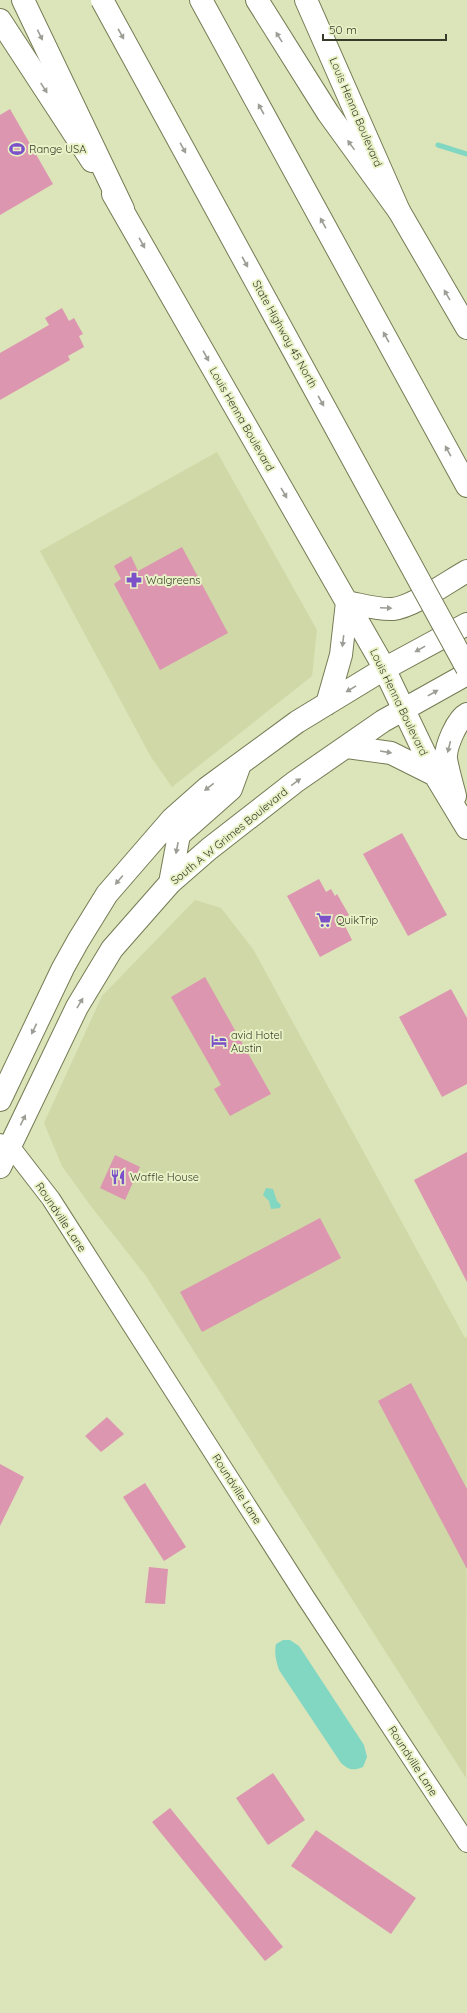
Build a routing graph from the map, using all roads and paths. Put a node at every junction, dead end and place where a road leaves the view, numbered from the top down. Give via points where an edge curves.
1 (23, 0) edge
2 (102, 0) edge
3 (201, 0) edge
4 (257, 0) edge
5 (306, 0) edge
6 (0, 20) edge
7 (123, 209) junction
8 (399, 211) junction
9 (467, 328) edge
10 (467, 486) edge
11 (467, 571) edge
12 (347, 602) junction
13 (467, 624) edge
14 (467, 668) edge
15 (384, 669) junction
16 (467, 674) edge
17 (327, 704) junction
18 (403, 709) junction
19 (467, 714) edge
20 (347, 747) junction
21 (240, 764) junction
22 (436, 776) junction
23 (463, 821) edge
24 (170, 883) junction
25 (0, 1100) edge
26 (5, 1145) edge
27 (0, 1167) edge
28 (467, 1843) edge

1 -> 7 main road
2 -> 14 main road, State Highway 45 North, bridge
10 -> 3 main road
8 -> 4 main road via 328,113
5 - 8 main road, Louis Henna Boulevard
6 -> 7 main road, Louis Henna Boulevard
7 -> 12 main road, Louis Henna Boulevard
9 -> 8 main road, Louis Henna Boulevard
12 -> 11 main road via 394,609 416,600
12 - 15 main road, Louis Henna Boulevard
12 -> 17 main road via 341,656
13 -> 15 main road
15 -> 17 main road
15 - 18 main road, Louis Henna Boulevard
18 -> 16 main road, South A W Grimes Boulevard
17 - 21 main road via 297,722
18 - 20 main road, South A W Grimes Boulevard
18 - 22 main road, Louis Henna Boulevard
19 -> 23 main road via 461,717 451,737 446,757
20 -> 22 main road via 391,753
24 -> 20 main road, South A W Grimes Boulevard via 295,782
21 -> 24 main road via 230,789 179,835
21 -> 25 main road via 207,788 172,819 107,894 63,968
22 - 23 main road, Louis Henna Boulevard
26 -> 24 main road, South A W Grimes Boulevard via 77,1007 112,949
26 - 27 main road, South A W Grimes Boulevard
26 - 28 street, Roundville Lane via 51,1199

